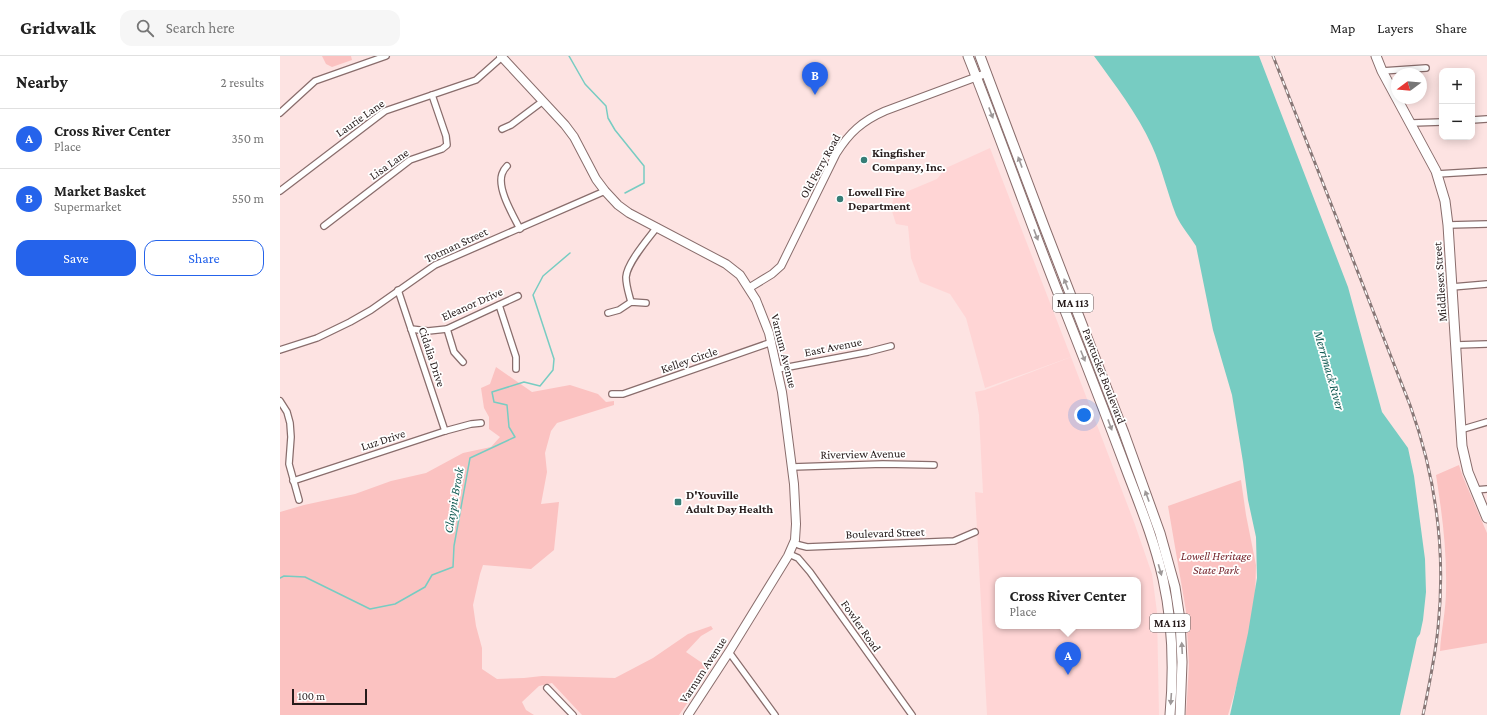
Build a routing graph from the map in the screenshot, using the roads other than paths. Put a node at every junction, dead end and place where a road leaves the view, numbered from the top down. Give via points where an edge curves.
1 (386, 56) edge
2 (501, 56) edge
3 (968, 56) edge
4 (980, 56) edge
5 (1376, 56) edge
6 (1391, 70) edge
7 (1382, 71) junction
8 (987, 73) junction
9 (977, 77) junction
10 (432, 95) junction
11 (543, 101) junction
12 (280, 113) edge
13 (1487, 119) edge
14 (1475, 120) edge
15 (1439, 122) edge
16 (1412, 123) junction
17 (502, 129) dead end
18 (507, 166) dead end
19 (1487, 171) edge
20 (1437, 174) junction
21 (280, 191) edge
22 (605, 191) junction
23 (1487, 224) edge
24 (1448, 225) junction
25 (324, 226) dead end
26 (657, 227) junction
27 (520, 229) junction
28 (1487, 284) edge
29 (1452, 287) junction
30 (749, 288) junction
31 (398, 290) junction
32 (518, 296) dead end
33 (631, 302) junction
34 (646, 303) dead end
35 (499, 305) junction
36 (608, 313) dead end
37 (411, 329) junction
38 (447, 329) junction
39 (772, 342) junction
40 (1487, 344) edge
41 (1456, 345) junction
42 (891, 346) dead end
43 (280, 350) edge
44 (463, 362) dead end
45 (516, 369) dead end
46 (778, 369) junction
47 (612, 394) dead end
48 (280, 401) edge
49 (1487, 422) edge
50 (481, 423) dead end
51 (1460, 430) junction
52 (445, 431) junction
53 (934, 465) dead end
54 (792, 467) junction
55 (293, 481) junction
56 (1487, 489) edge
57 (1475, 490) junction
58 (299, 500) dead end
59 (1487, 518) edge
60 (975, 532) dead end
61 (794, 543) junction
62 (789, 554) junction
63 (729, 652) junction
64 (547, 688) dead end
65 (573, 715) edge
66 (688, 715) edge
67 (775, 715) edge
68 (912, 715) edge
69 (1170, 715) edge
70 (1180, 715) edge

1 - 12 street via 316,81
2 - 10 street, Laurie Lane via 476,80
2 - 11 main road, Varnum Avenue
3 - 9 main road, Pawtucket Boulevard / MA 113
4 - 8 main road, Pawtucket Boulevard / MA 113
5 - 7 main road, Middlesex Street
6 - 7 street
7 - 16 main road, Middlesex Street
8 - 9 street, Old Ferry Road
70 -> 8 main road, Pawtucket Boulevard / MA 113 via 1180,620 1175,587 1160,533
9 - 30 street, Old Ferry Road via 860,124 843,142 836,154 781,266
9 -> 69 main road, Pawtucket Boulevard / MA 113 via 1154,546 1163,578 1171,633
10 - 21 street, Laurie Lane via 385,111
10 - 25 street, Lisa Lane via 447,145 410,160
11 - 17 street
11 - 22 main road, Varnum Avenue via 574,137
13 - 14 street
15 - 16 street
16 - 20 main road, Middlesex Street
18 - 27 street via 502,173 501,183
19 - 20 street
20 - 24 main road, Middlesex Street via 1445,201
22 - 26 main road, Varnum Avenue via 623,209
22 - 27 street, Totman Street
23 - 24 street
24 - 29 main road, Middlesex Street
26 - 30 main road, Varnum Avenue via 726,264 740,275
26 - 33 street via 626,276
27 - 31 street, Totman Street via 435,265
28 - 29 street
29 - 41 main road, Middlesex Street
30 - 39 main road, Varnum Avenue
31 - 37 street, Cidalia Drive
31 - 43 street, Totman Street via 350,322 317,338
32 - 35 street, Eleanor Drive
33 - 34 street
33 - 36 street via 619,310
35 - 38 street, Eleanor Drive
35 - 45 street via 516,356
37 - 38 street, Eleanor Drive
37 - 52 street, Cidalia Drive
38 - 44 street via 454,352
39 - 46 main road, Varnum Avenue
39 - 47 street, Kelley Circle via 623,394
40 - 41 street
41 - 51 main road, Middlesex Street
42 - 46 street, East Avenue
46 - 54 main road, Varnum Avenue
48 - 55 street via 290,423 288,461
49 - 51 street
50 - 52 street, Luz Drive
51 - 57 main road, Middlesex Street via 1464,458
52 - 55 street, Luz Drive
53 - 54 street, Riverview Avenue
54 - 61 main road, Varnum Avenue via 796,524
55 - 58 street
56 - 57 street
57 - 59 main road, Middlesex Street
60 - 61 street, Boulevard Street via 954,541 807,547
61 - 62 main road, Varnum Avenue
62 - 63 main road, Varnum Avenue
62 - 68 street, Fowler Road via 798,558 806,567
63 - 66 main road, Varnum Avenue
63 - 67 street
64 - 65 street

